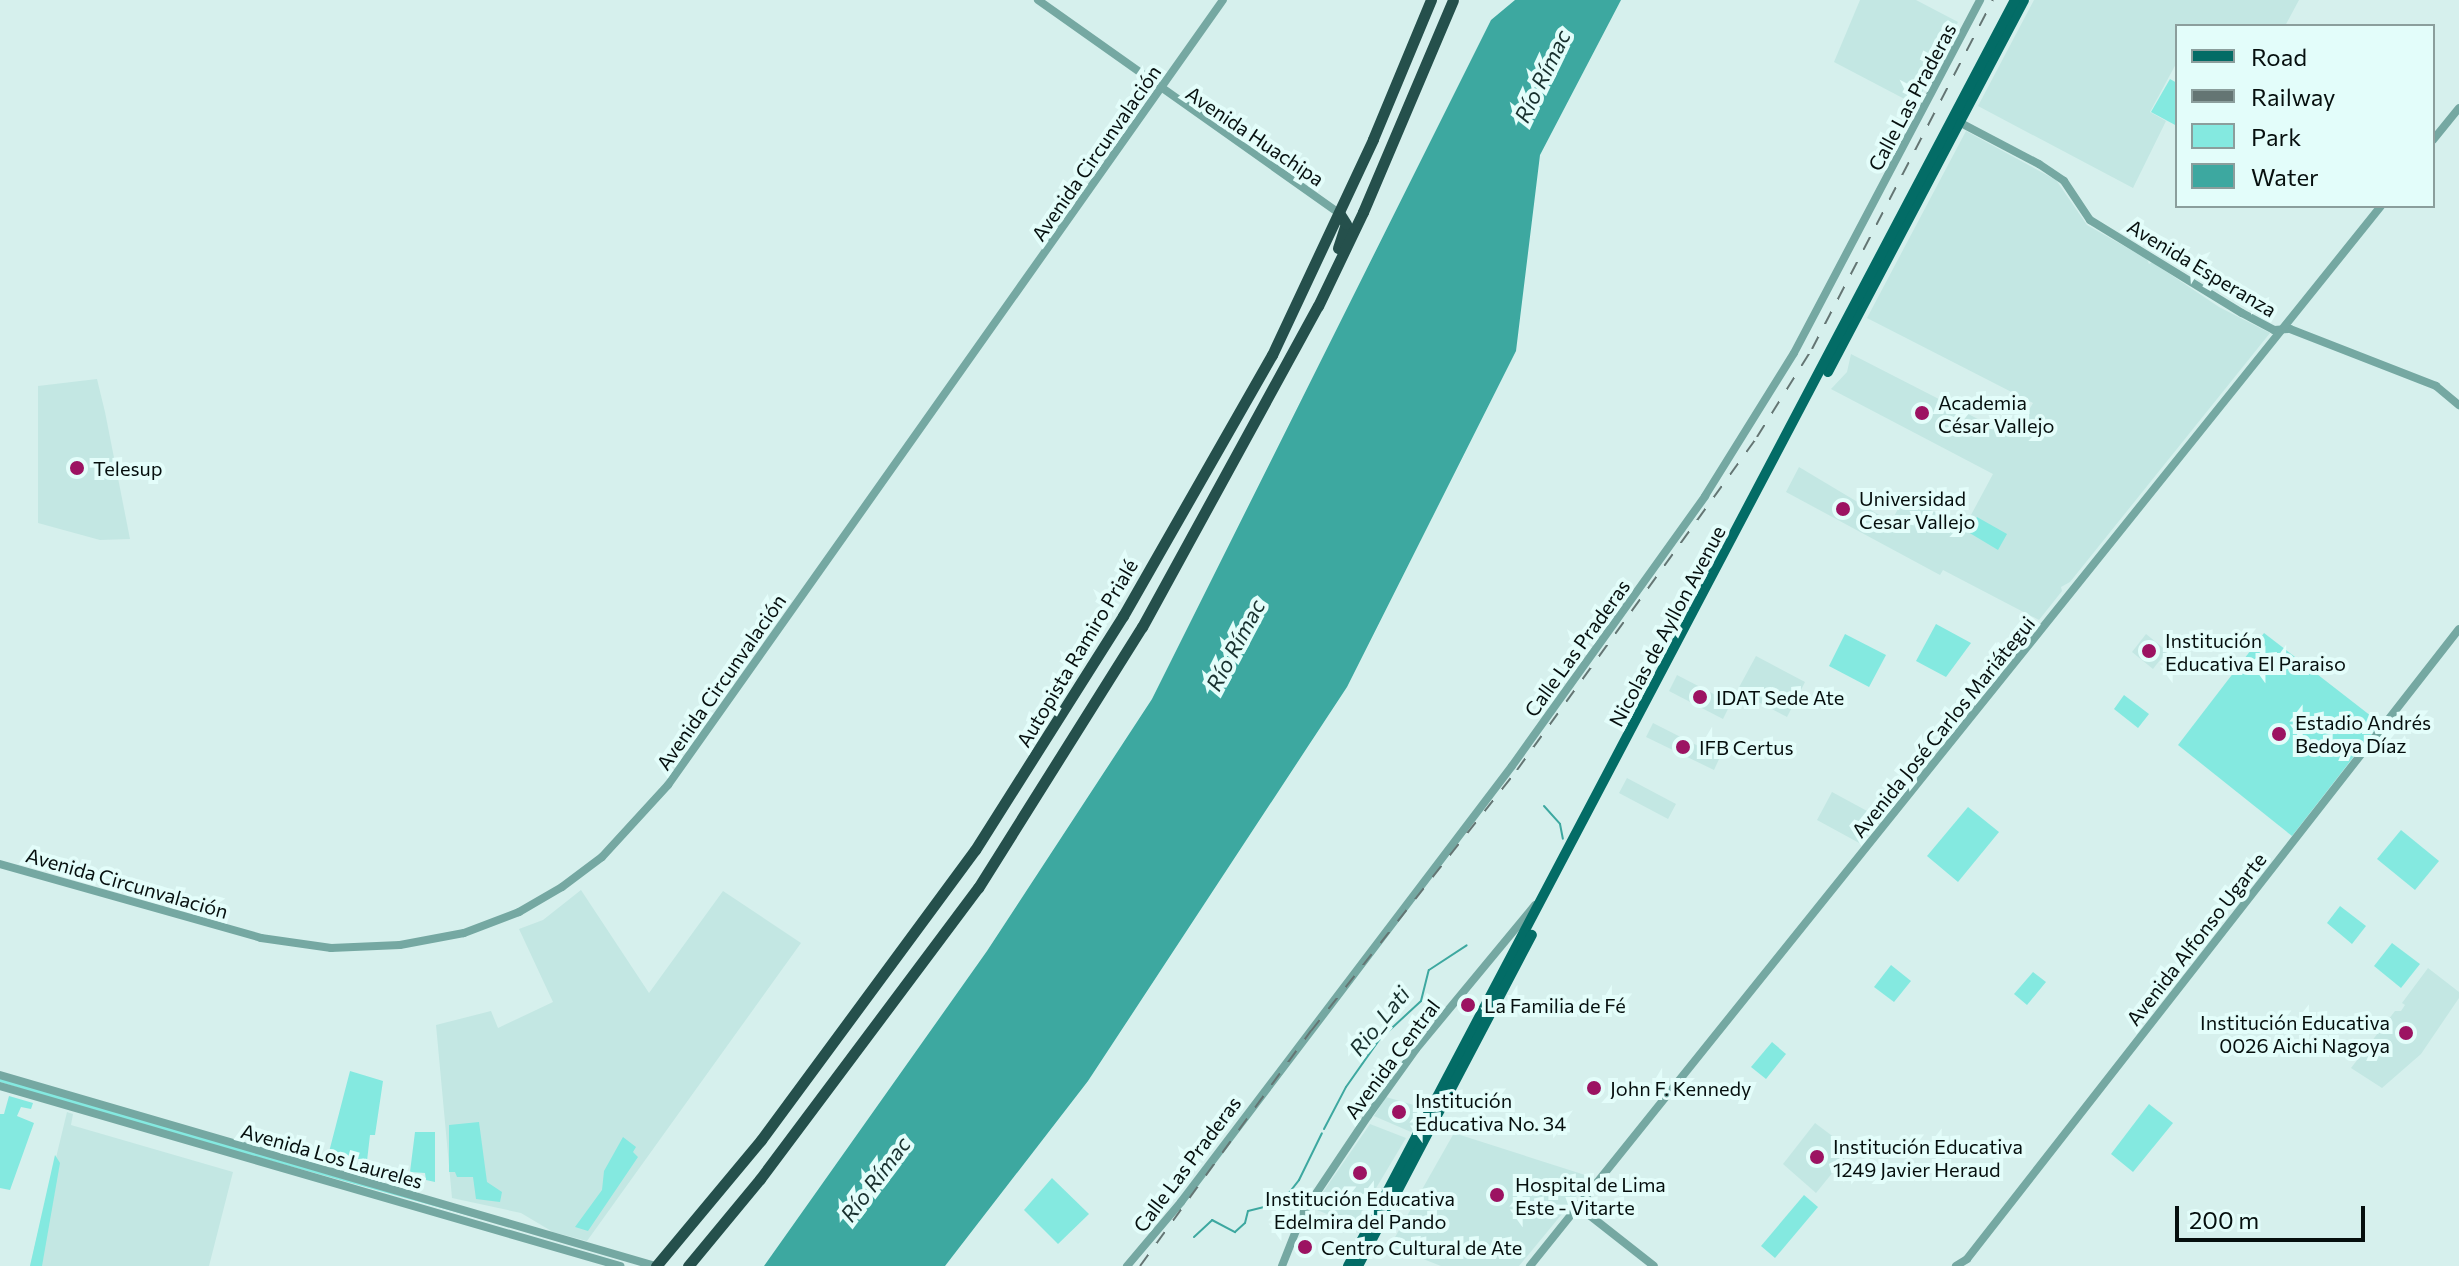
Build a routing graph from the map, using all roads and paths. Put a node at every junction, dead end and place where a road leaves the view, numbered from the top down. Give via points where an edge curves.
1 (1038, 0) edge
2 (1223, 0) edge
3 (1431, 0) edge
4 (1453, 0) edge
5 (1980, 0) edge
6 (2015, 0) edge
7 (2024, 0) edge
8 (1160, 90) junction
9 (2459, 108) edge
10 (1956, 121) junction
11 (2435, 138) edge
12 (1914, 200) junction
13 (2379, 208) edge
14 (1339, 213) junction
15 (1318, 306) junction
16 (2282, 329) junction
17 (2459, 405) edge
18 (2459, 629) edge
19 (0, 864) edge
20 (1551, 885) junction
21 (831, 1046) junction
22 (847, 1061) junction
23 (0, 1075) edge
24 (0, 1086) edge
25 (1579, 1207) junction
26 (620, 1266) edge
27 (655, 1266) edge
28 (688, 1266) edge
29 (1127, 1266) edge
30 (1282, 1266) edge
31 (1348, 1266) edge
32 (1358, 1266) edge
33 (1530, 1266) edge
34 (1654, 1266) edge
35 (1956, 1266) edge

1 - 8 street, Avenida Huachipa
2 - 8 street, Avenida Circunvalación
3 - 14 highway, Autopista Ramiro Prialé
4 - 15 highway, Autopista Ramiro Prialé
5 - 29 street, Calle Las Praderas via 1794,353 1705,496 1512,766
6 - 10 main road, Nicolas de Ayllon Avenue
7 - 10 main road, Nicolas de Ayllon Avenue
8 - 14 street, Avenida Huachipa
8 - 19 street, Avenida Circunvalación via 668,785 602,857 562,887 519,912 464,933 400,945 331,948 261,938
9 - 11 street
10 - 12 main road, Nicolas de Ayllon Avenue
10 - 16 street, Avenida Esperanza via 2064,181 2090,220 2242,313
12 - 20 main road, Nicolas de Ayllon Avenue
12 - 32 main road, Nicolas de Ayllon Avenue
13 - 16 street, Avenida José Carlos Mariátegui
14 - 15 highway via 1346,229
14 - 21 highway, Autopista Ramiro Prialé via 1272,355 1123,616 975,850
15 - 22 highway, Autopista Ramiro Prialé via 1142,627 978,888
16 - 17 street, Avenida Esperanza via 2436,386
16 - 25 street, Avenida José Carlos Mariátegui
18 - 35 street, Avenida Alfonso Ugarte via 1967,1259
20 - 30 street, Avenida Central via 1368,1116 1303,1213
20 - 31 main road, Nicolas de Ayllon Avenue
21 - 22 highway via 845,1048
21 - 27 highway, Autopista Ramiro Prialé via 753,1151
22 - 28 highway, Autopista Ramiro Prialé
23 - 27 street, Avenida Los Laureles
24 - 26 street, Avenida Los Laureles
25 - 33 street, Avenida José Carlos Mariátegui
25 - 34 street

